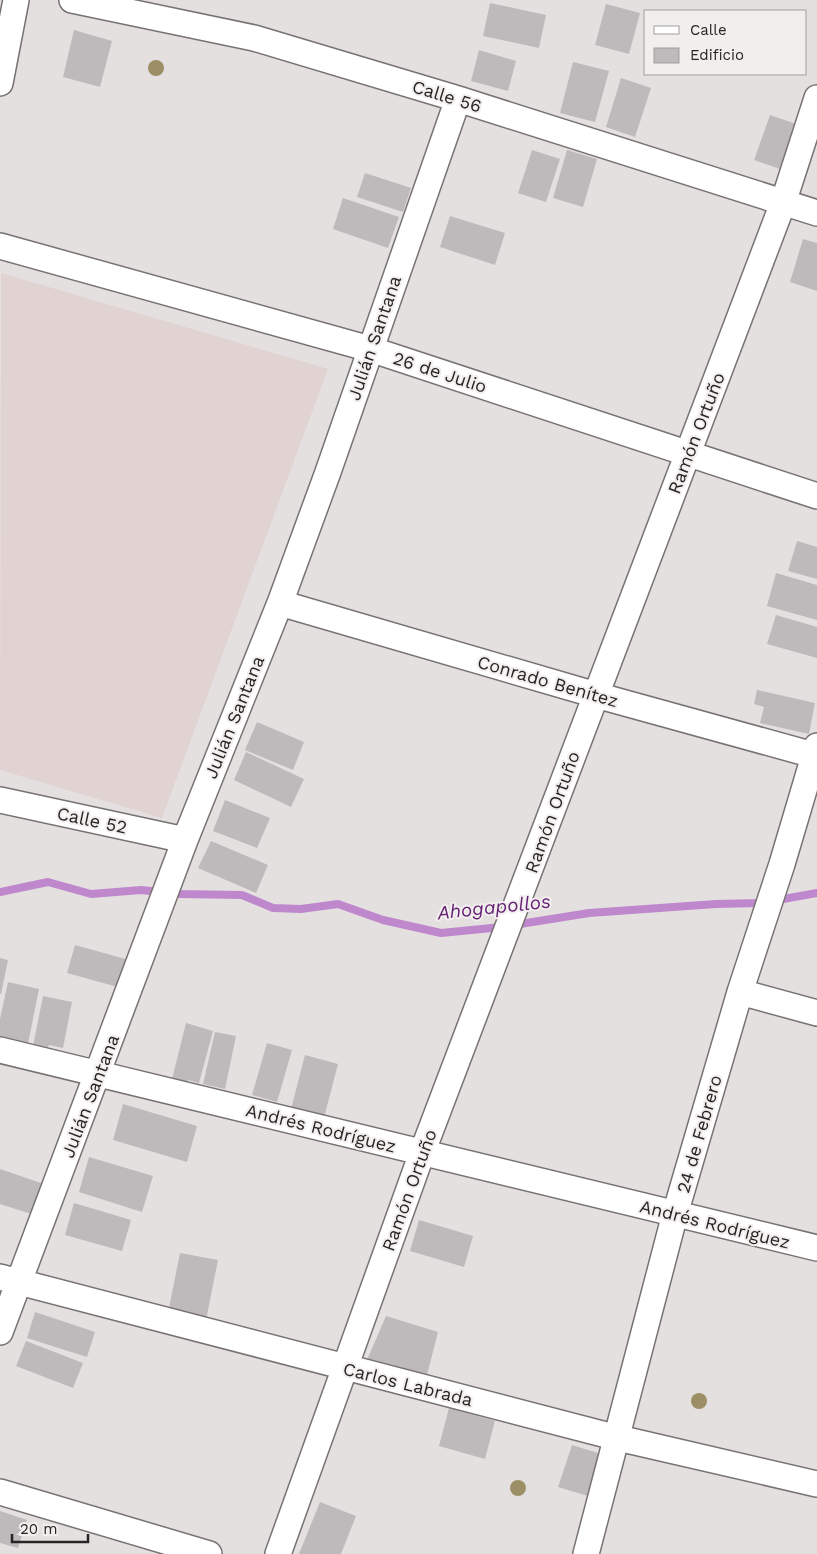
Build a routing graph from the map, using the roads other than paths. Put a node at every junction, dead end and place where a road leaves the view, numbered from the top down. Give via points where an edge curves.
1 (16, 0) edge
2 (72, 0) edge
3 (0, 83) edge
4 (817, 98) edge
5 (458, 99) junction
6 (782, 203) junction
7 (817, 214) edge
8 (0, 246) edge
9 (370, 349) junction
10 (688, 454) junction
11 (817, 496) edge
12 (280, 602) junction
13 (596, 696) junction
14 (816, 753) edge
15 (0, 800) edge
16 (185, 840) junction
17 (740, 992) junction
18 (817, 1013) edge
19 (0, 1050) edge
20 (98, 1074) junction
21 (422, 1153) junction
22 (675, 1214) junction
23 (817, 1248) edge
24 (10, 1280) edge
25 (0, 1332) edge
26 (345, 1368) junction
27 (618, 1438) junction
28 (817, 1484) edge
29 (0, 1492) edge
30 (209, 1554) edge
31 (278, 1554) edge
32 (586, 1554) edge

1 - 3 street
2 - 5 street, Calle 56 via 254,38
4 - 6 street, Ramón Ortuño
5 - 6 street, Calle 56
5 - 9 street, Julián Santana
6 - 7 street, Calle 56
6 - 10 street, Ramón Ortuño
8 - 9 street, 26 de Julio
9 - 10 street, 26 de Julio
9 - 12 street, Julián Santana
10 - 11 street, 26 de Julio
10 - 13 street, Ramón Ortuño
12 - 13 street, Conrado Benítez
12 - 16 street, Julián Santana
13 - 14 street, Conrado Benítez
13 - 21 street, Ramón Ortuño
14 - 17 street, 24 de Febrero
15 - 16 street, Calle 52
16 - 20 street, Julián Santana
17 - 18 street
17 - 22 street, 24 de Febrero
19 - 20 street, Andrés Rodríguez
20 - 21 street, Andrés Rodríguez
20 - 24 street, Julián Santana
21 - 22 street, Andrés Rodríguez
21 - 26 street, Ramón Ortuño
22 - 23 street, Andrés Rodríguez
22 - 27 street, 24 de Febrero
24 - 25 street, Julián Santana
24 - 26 street, Carlos Labrada
26 - 27 street, Carlos Labrada
26 - 31 street, Ramón Ortuño
27 - 28 street, Carlos Labrada
27 - 32 street, 24 de Febrero
29 - 30 street

